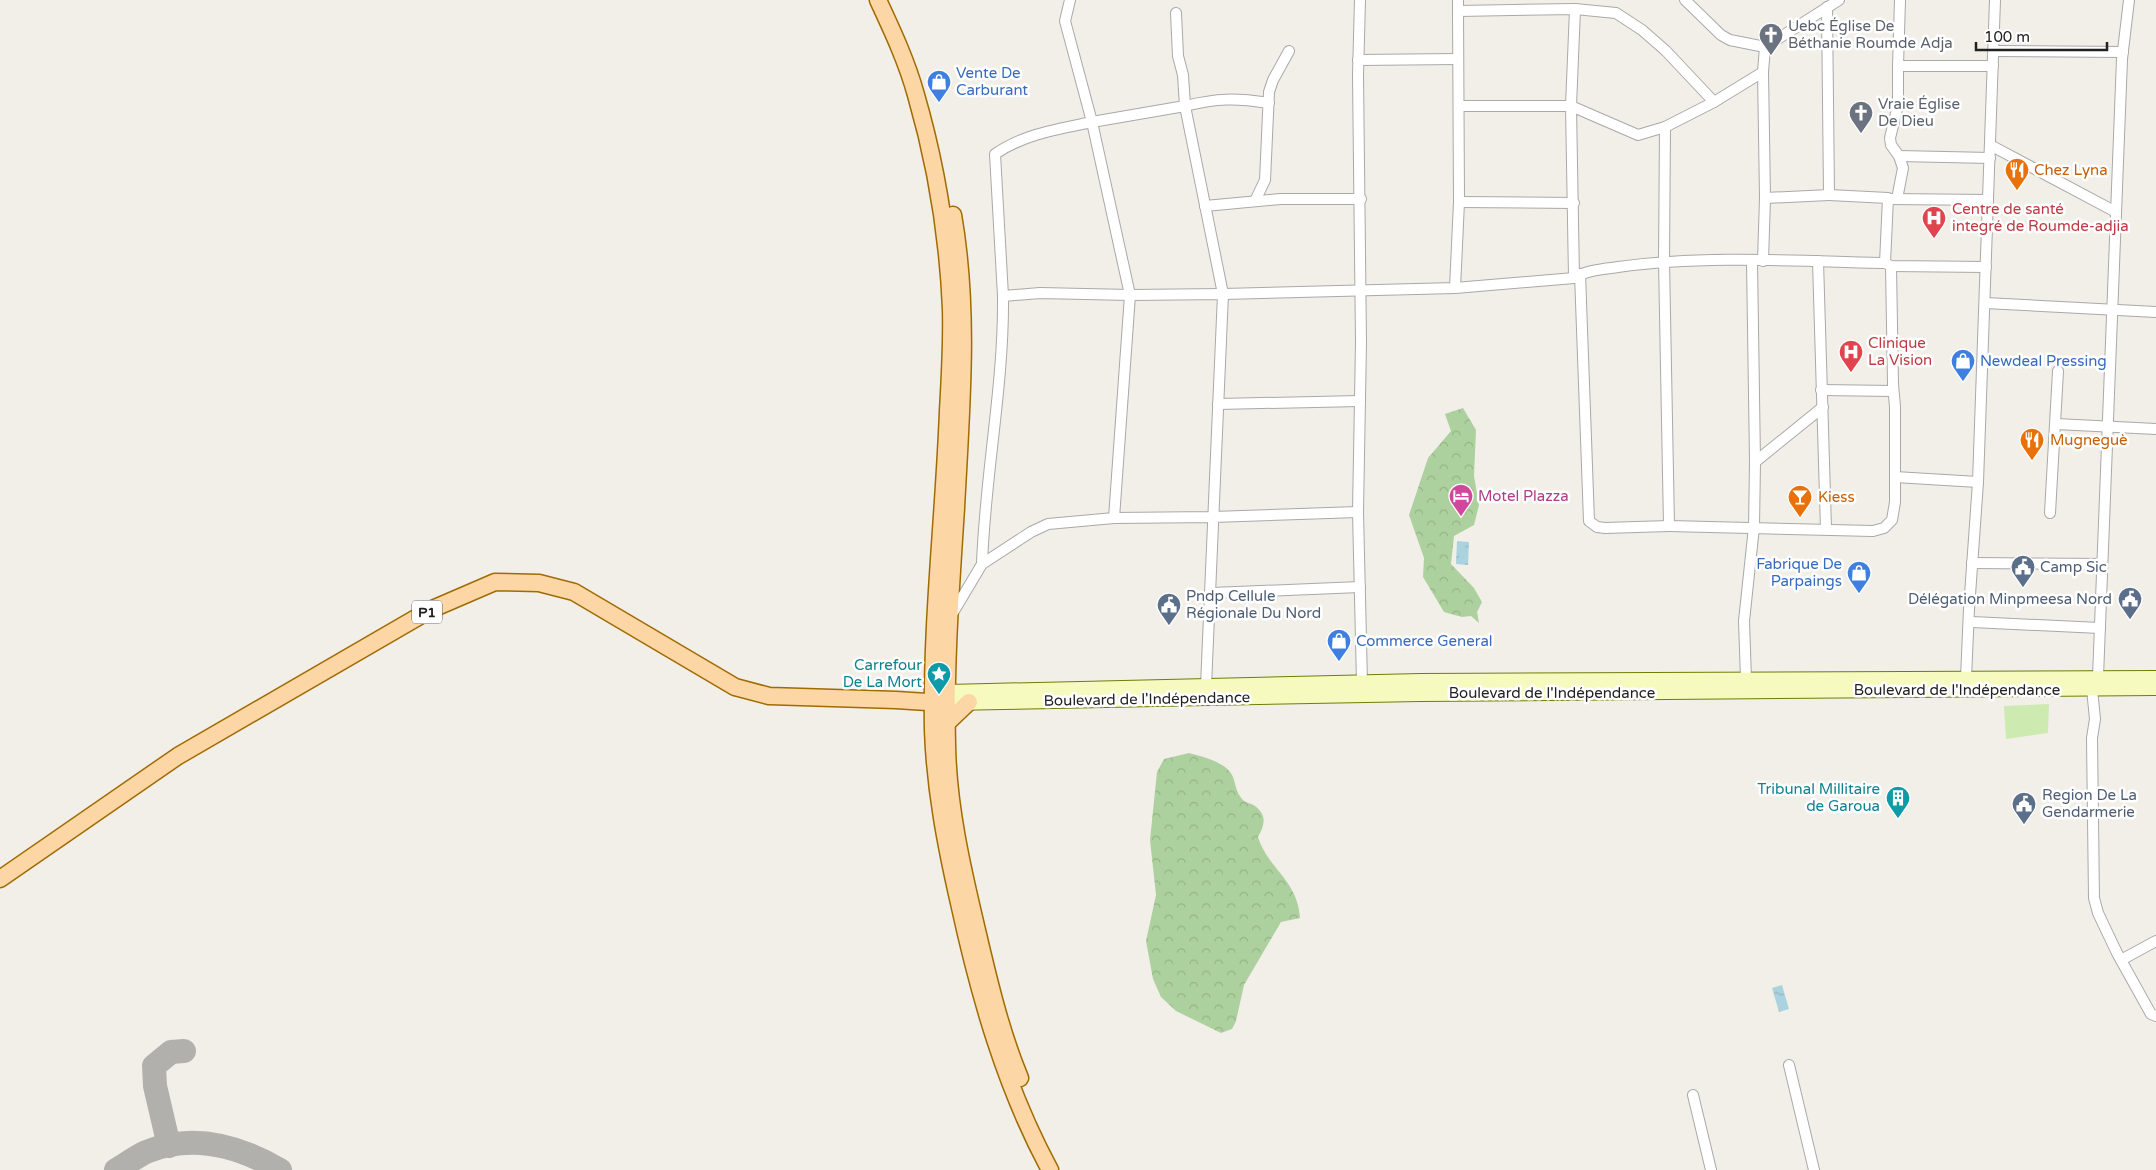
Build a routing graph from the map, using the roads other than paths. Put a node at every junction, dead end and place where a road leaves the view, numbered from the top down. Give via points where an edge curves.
1 (878, 0) edge
2 (890, 0) edge
3 (1070, 0) edge
4 (1360, 0) edge
5 (1685, 0) edge
6 (1839, 0) edge
7 (1900, 0) edge
8 (1996, 0) edge
9 (2129, 0) edge
10 (1458, 5) edge
11 (1827, 7) junction
12 (1575, 9) junction
13 (1176, 13) dead end
14 (1765, 46) junction
15 (1289, 51) dead end
16 (1994, 51) junction
17 (2122, 52) junction
18 (1457, 59) junction
19 (1358, 60) junction
20 (1898, 66) junction
21 (1993, 66) junction
22 (1763, 72) junction
23 (1714, 102) junction
24 (1268, 103) junction
25 (1185, 106) junction
26 (1459, 106) junction
27 (1571, 106) junction
28 (1092, 122) junction
29 (1665, 128) junction
30 (1990, 145) junction
31 (1900, 156) junction
32 (1990, 158) junction
33 (1829, 195) junction
34 (1765, 198) junction
35 (1361, 199) junction
36 (1892, 199) junction
37 (1988, 200) junction
38 (1255, 202) junction
39 (1459, 202) junction
40 (1574, 202) junction
41 (1205, 206) junction
42 (2116, 212) junction
43 (1664, 261) junction
44 (1752, 261) junction
45 (1763, 261) junction
46 (1818, 262) junction
47 (1888, 264) junction
48 (1986, 268) junction
49 (1577, 276) junction
50 (1455, 288) junction
51 (1360, 289) junction
52 (1223, 294) junction
53 (1130, 295) junction
54 (1003, 296) junction
55 (1984, 303) junction
56 (2112, 310) junction
57 (2156, 312) edge
58 (2058, 371) dead end
59 (1821, 390) junction
60 (1893, 391) junction
61 (1360, 401) junction
62 (1218, 404) junction
63 (1823, 407) junction
64 (2056, 424) junction
65 (2108, 427) junction
66 (2156, 429) edge
67 (1755, 462) junction
68 (1896, 477) junction
69 (1978, 482) junction
70 (1358, 512) junction
71 (2050, 513) dead end
72 (1213, 517) junction
73 (1114, 518) junction
74 (1669, 526) junction
75 (1754, 527) junction
76 (1826, 529) junction
77 (1972, 563) junction
78 (982, 564) junction
79 (2102, 564) junction
80 (1360, 587) junction
81 (1212, 593) junction
82 (951, 617) junction
83 (1972, 622) dead end
84 (2100, 628) junction
85 (1966, 678) junction
86 (2156, 678) edge
87 (1746, 679) junction
88 (1362, 683) junction
89 (2095, 683) junction
90 (1206, 686) junction
91 (2156, 688) edge
92 (941, 698) junction
93 (969, 702) junction
94 (948, 723) junction
95 (0, 879) edge
96 (2156, 941) edge
97 (2121, 960) junction
98 (2156, 1016) edge
99 (1789, 1065) dead end
100 (1693, 1095) dead end
101 (1050, 1170) edge
102 (1061, 1170) edge
103 (1711, 1170) edge
104 (1814, 1170) edge

1 - 92 main road via 916,94 934,170 945,237 951,310
2 - 82 main road via 926,90 942,155 956,236 963,310
3 - 28 street via 1065,21
4 - 19 street
5 - 14 street via 1725,38
6 - 11 street
7 - 20 street
8 - 16 street
9 - 17 street
10 - 12 street
10 - 18 street
11 - 14 street
11 - 33 street
12 - 23 street via 1616,13 1630,20 1666,51
12 - 27 street
13 - 25 street
14 - 22 street
15 - 24 street via 1273,80
16 - 17 street
16 - 21 street
17 - 42 street
18 - 19 street
18 - 26 street
19 - 35 street
20 - 21 street
20 - 31 street via 1898,105 1890,138 1891,145
21 - 30 street
22 - 23 street
22 - 34 street
23 - 29 street
24 - 25 street via 1224,98
24 - 38 street via 1265,180
25 - 28 street
25 - 41 street
26 - 27 street
26 - 39 street
27 - 29 street via 1638,135
27 - 40 street
28 - 53 street
28 - 54 street via 1032,135 996,154
29 - 43 street
30 - 32 street
30 - 42 street
31 - 32 street
31 - 36 street via 1903,168
32 - 37 street
33 - 34 street
33 - 36 street
34 - 45 street
35 - 38 street
35 - 51 street
36 - 37 street
36 - 47 street
37 - 48 street
38 - 41 street
39 - 40 street
39 - 50 street
40 - 49 street
41 - 52 street
42 - 56 street
43 - 44 street
43 - 49 street
43 - 74 street
44 - 45 street
44 - 67 street
45 - 46 street
46 - 47 street
46 - 59 street
47 - 48 street
47 - 60 street
48 - 55 street
49 - 50 street
49 - 74 street via 1589,521 1597,527 1606,528
50 - 51 street
51 - 52 street
51 - 61 street
52 - 53 street
52 - 62 street
53 - 54 street via 1040,293
53 - 73 street
54 - 78 street via 1003,339 989,462
55 - 56 street
55 - 69 street
56 - 57 street
56 - 65 street
58 - 64 street
59 - 60 street
59 - 63 street
60 - 68 street
61 - 62 street
61 - 70 street
62 - 72 street
63 - 67 street
63 - 76 street
64 - 65 street
64 - 71 street
65 - 66 street
65 - 79 street
67 - 75 street
68 - 69 street
68 - 76 street via 1892,520 1884,528 1873,531
69 - 77 street
70 - 72 street
70 - 80 street
72 - 73 street
72 - 81 street
73 - 78 street via 1048,524
74 - 75 street
75 - 76 street
75 - 87 street via 1744,621
77 - 79 street
77 - 85 street
78 - 82 street
79 - 84 street
80 - 81 street
80 - 88 street
81 - 90 street
82 - 92 main road
83 - 84 street
84 - 89 street
85 - 87 main road, Boulevard de l'Indépendance
85 - 89 main road, Boulevard de l'Indépendance
86 - 89 main road, Boulevard de l'Indépendance
87 - 88 main road, Boulevard de l'Indépendance
88 - 90 main road, Boulevard de l'Indépendance
89 - 91 main road, Boulevard de l'Indépendance
89 - 93 main road, Boulevard de l'Indépendance
89 - 97 street via 2092,738 2094,898
90 - 92 main road, Boulevard de l'Indépendance
92 - 93 main road, Boulevard de l'Indépendance
92 - 94 main road
92 - 95 main road, P1 via 920,692 896,700 769,696 735,687 574,592 538,583 495,582 430,610 178,756
92 - 101 main road via 934,759 944,842 968,945 1005,1070
93 - 94 main road
94 - 102 main road via 952,805 987,974 1015,1065
96 - 97 street
97 - 98 street via 2151,1014
99 - 104 street
100 - 103 street

